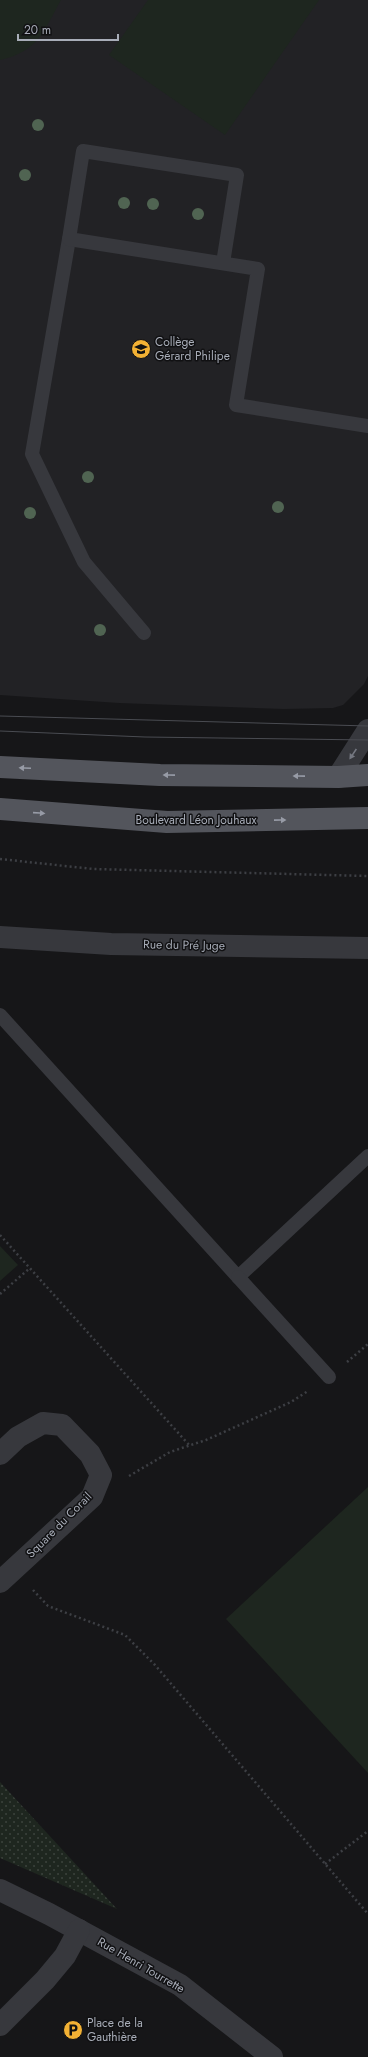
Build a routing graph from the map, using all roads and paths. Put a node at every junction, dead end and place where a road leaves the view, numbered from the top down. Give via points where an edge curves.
1 (69, 239) junction
2 (223, 264) junction
3 (368, 426) edge
4 (144, 633) dead end
5 (368, 730) edge
6 (0, 767) edge
7 (368, 775) edge
8 (338, 777) junction
9 (0, 809) edge
10 (368, 818) edge
11 (0, 859) edge
12 (368, 876) edge
13 (0, 937) edge
14 (368, 948) edge
15 (0, 1016) edge
16 (368, 1156) edge
17 (0, 1235) edge
18 (30, 1268) junction
19 (238, 1277) junction
20 (0, 1294) edge
21 (368, 1344) edge
22 (329, 1376) junction
23 (190, 1446) junction
24 (0, 1454) edge
25 (92, 1497) junction
26 (7, 1576) edge
27 (368, 1831) edge
28 (325, 1864) junction
29 (0, 1890) edge
30 (368, 1914) edge
31 (79, 1930) junction
32 (0, 2025) edge
33 (272, 2057) edge

1 - 2 lane
1 - 2 lane via 83,151 237,175
1 - 4 lane via 32,454 84,562
2 - 3 lane via 258,269 236,405
5 -> 8 street
8 -> 6 main road via 160,775
7 - 8 main road
9 -> 10 main road, Boulevard Léon Jouhaux via 167,822
11 - 12 path via 93,869
13 - 14 street, Rue du Pré Juge via 111,944
15 - 19 lane
16 - 19 lane
17 - 18 path
18 - 20 path
18 - 23 path
19 - 22 lane
21 - 22 path
22 - 23 path via 291,1402
23 - 25 path via 170,1452
24 - 25 street, Square du Corail via 18,1437 43,1423 62,1425 90,1454 101,1475
25 - 26 street, Square du Corail
26 - 28 path via 48,1606 125,1635 155,1665
27 - 28 path
28 - 30 path
29 - 31 street, Rue Henri Tourrette
31 - 32 street via 65,1956
31 - 33 street, Rue Henri Tourrette via 180,1985

